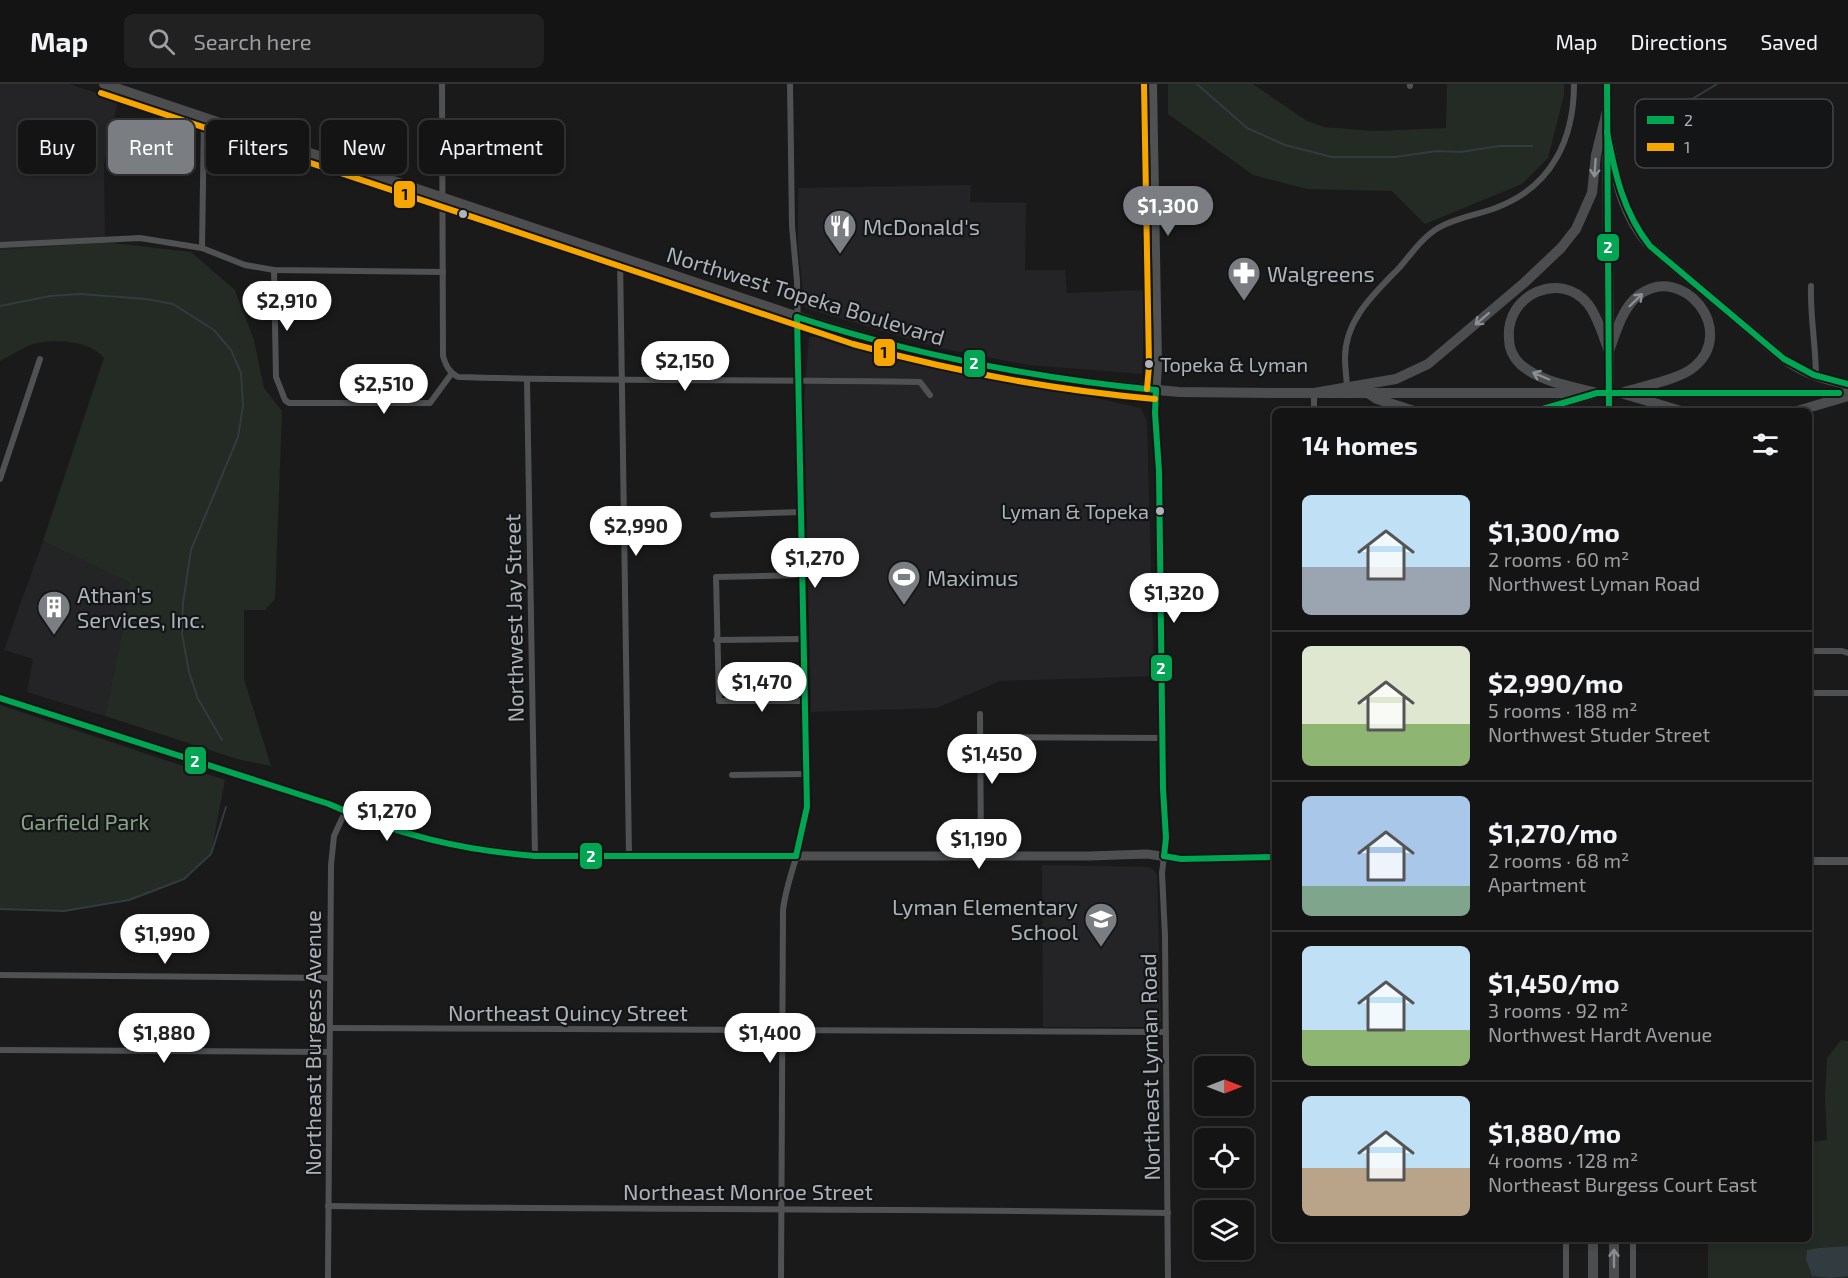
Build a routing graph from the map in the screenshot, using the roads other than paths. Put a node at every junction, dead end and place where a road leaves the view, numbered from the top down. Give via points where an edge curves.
1 (104, 84) edge
2 (442, 84) edge
3 (790, 84) edge
4 (1153, 84) edge
5 (1574, 84) edge
6 (1607, 84) edge
7 (1607, 111) junction
8 (204, 117) junction
9 (1607, 132) junction
10 (443, 198) junction
11 (0, 245) edge
12 (202, 248) junction
13 (620, 258) junction
14 (274, 270) junction
15 (443, 272) junction
16 (1811, 286) dead end
17 (796, 317) junction
18 (1609, 351) junction
19 (40, 359) dead end
20 (452, 373) junction
21 (1816, 377) junction
22 (527, 379) junction
23 (621, 379) junction
24 (797, 380) junction
25 (1848, 384) edge
26 (1156, 390) junction
27 (1347, 390) junction
28 (1314, 393) junction
29 (1368, 393) junction
30 (1597, 393) junction
31 (1621, 393) junction
32 (930, 395) dead end
33 (1848, 395) edge
34 (1314, 408) edge
35 (1405, 408) edge
36 (1546, 408) edge
37 (1609, 408) edge
38 (1671, 408) edge
39 (1807, 408) edge
40 (0, 479) edge
41 (801, 512) junction
42 (712, 515) dead end
43 (802, 575) junction
44 (803, 639) junction
45 (716, 640) junction
46 (1812, 651) edge
47 (1848, 653) edge
48 (1812, 693) edge
49 (1848, 693) edge
50 (0, 698) edge
51 (805, 701) junction
52 (980, 714) dead end
53 (980, 737) junction
54 (1163, 738) junction
55 (806, 774) junction
56 (732, 775) dead end
57 (345, 812) junction
58 (535, 856) junction
59 (629, 856) junction
60 (796, 856) junction
61 (981, 856) junction
62 (1164, 856) junction
63 (1272, 857) edge
64 (1812, 861) edge
65 (1848, 861) edge
66 (0, 975) edge
67 (330, 978) junction
68 (330, 1028) junction
69 (782, 1031) junction
70 (1166, 1032) junction
71 (0, 1050) edge
72 (329, 1052) junction
73 (328, 1206) junction
74 (781, 1209) junction
75 (1168, 1213) junction
76 (1566, 1242) edge
77 (1593, 1242) edge
78 (1614, 1242) edge
79 (1633, 1242) edge
80 (328, 1278) edge
81 (781, 1278) edge
82 (1168, 1278) edge
83 (1566, 1278) edge
84 (1593, 1278) edge
85 (1614, 1278) edge
86 (1634, 1278) edge

1 - 8 main road, Northwest Topeka Boulevard
2 - 10 street
3 - 17 street
4 - 26 street
5 - 27 street via 1566,139 1555,162 1538,182 1505,204 1432,232 1360,309 1345,356
6 - 7 main road
7 - 9 main road
7 -> 27 main road via 1590,200 1576,229 1561,248 1428,364 1396,379
8 - 10 main road, Northwest Topeka Boulevard
8 - 12 street
9 - 18 main road
9 - 21 main road via 1623,203 1642,237 1784,359
10 - 13 main road, Northwest Topeka Boulevard
10 - 15 street
11 - 12 street via 140,238
12 - 14 street via 245,265
13 - 17 main road, Northwest Topeka Boulevard
13 - 23 street
14 - 15 street
14 - 20 street via 276,377 289,403 430,403
15 - 20 street via 443,356
16 - 21 street
17 - 24 street
17 - 26 main road, Northwest Topeka Boulevard via 976,366 1043,378
30 -> 18 main road via 1539,376 1518,363 1509,343 1509,323 1525,297 1546,289 1564,290 1578,295 1587,304
18 -> 31 main road via 1627,308 1648,291 1680,290 1693,297 1710,323 1709,343 1697,365 1682,375
18 - 37 main road, bridge
19 - 40 street
20 - 22 street via 458,377
21 - 25 main road
22 - 23 street
22 - 58 street, Northwest Jay Street
23 - 24 street
23 - 59 street
24 - 32 street via 920,382
24 - 41 street
26 - 28 main road, Northwest Topeka Boulevard
26 - 54 street
27 - 28 main road, Northwest Topeka Boulevard
27 - 29 main road
28 - 34 street
29 - 30 main road
29 - 35 main road
30 - 31 main road
30 - 36 main road
31 - 33 main road
31 - 38 main road
33 - 39 main road
41 - 42 street
41 - 43 street
43 - 44 street
43 - 45 street via 716,577
44 - 45 street
44 - 51 street
45 - 51 street via 719,701
46 - 47 street
48 - 49 street
50 - 57 main road
51 - 55 street
52 - 53 street
53 - 54 street
53 - 61 street
54 - 62 street
55 - 56 street
55 - 60 street via 806,818
57 - 58 main road via 414,837
57 - 67 street, Northeast Burgess Avenue via 334,836 331,859
58 - 59 main road
59 - 60 main road
60 - 61 main road
60 - 69 street via 783,910
61 - 62 main road
62 - 63 main road
62 - 70 street, Northeast Lyman Road
64 - 65 street
66 - 67 street
67 - 68 street, Northeast Burgess Avenue
68 - 69 street, Northeast Quincy Street
68 - 72 street, Northeast Burgess Avenue
69 - 70 street, Northeast Quincy Street
69 - 74 street
70 - 75 street, Northeast Lyman Road
71 - 72 street
72 - 73 street, Northeast Burgess Avenue
73 - 74 street, Northeast Monroe Street
73 - 80 street, Northeast Burgess Avenue
74 - 75 street, Northeast Monroe Street
74 - 81 street
75 - 82 street, Northeast Lyman Road
76 - 83 street
77 - 84 main road
85 -> 78 main road
79 - 86 street

